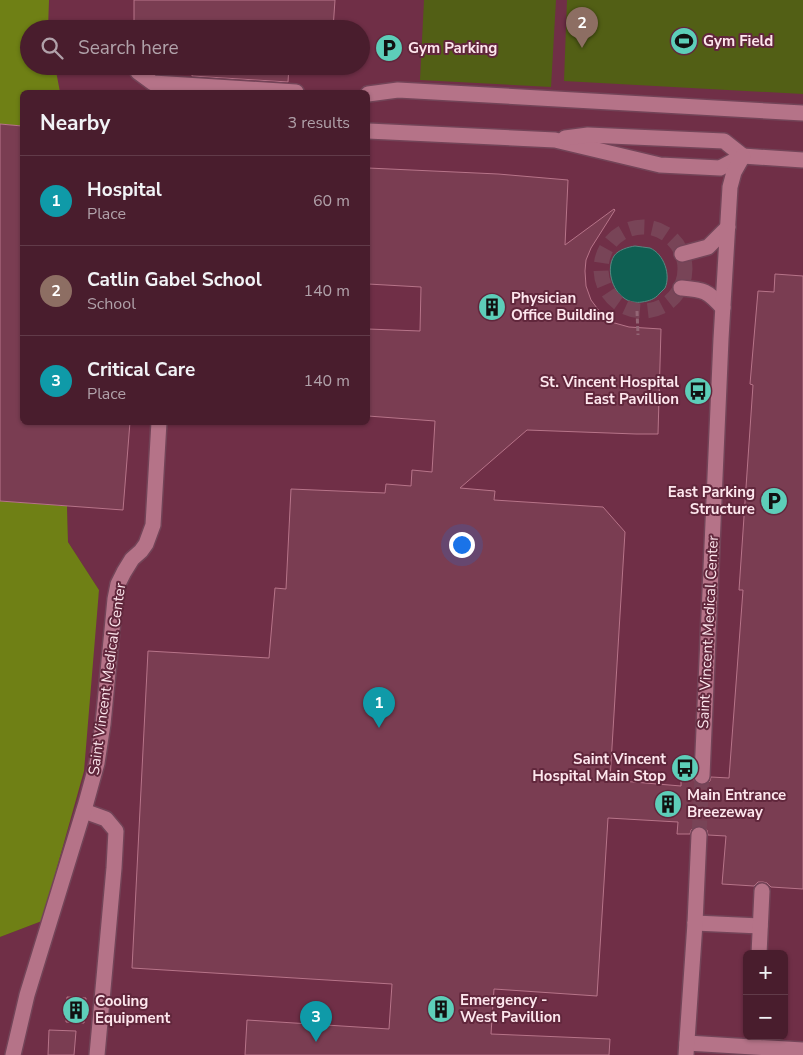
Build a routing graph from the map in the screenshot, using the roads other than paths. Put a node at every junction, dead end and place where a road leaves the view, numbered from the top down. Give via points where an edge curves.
1 (142, 75) edge
2 (264, 90) edge
3 (370, 94) edge
4 (803, 113) edge
5 (370, 131) edge
6 (555, 140) junction
7 (743, 156) junction
8 (803, 160) edge
9 (728, 227) junction
10 (682, 254) dead end
11 (681, 288) dead end
12 (722, 308) junction
13 (159, 425) edge
14 (702, 776) tunnel mouth
15 (84, 811) junction
16 (699, 835) tunnel mouth
17 (762, 891) dead end
18 (695, 923) junction
19 (760, 926) junction
20 (759, 950) edge
21 (754, 1046) edge
22 (687, 1049) edge
23 (803, 1050) edge
24 (12, 1055) edge
25 (97, 1055) edge

1 - 2 lane via 153,83
3 - 4 lane via 398,90
5 - 6 lane
6 - 7 lane via 588,135 724,141
6 - 7 lane via 660,164 720,168
7 - 8 lane
7 - 9 lane, Saint Vincent Medical Center via 731,184
9 - 10 lane via 708,247
9 - 12 lane, Saint Vincent Medical Center
11 - 12 lane via 702,290
12 - 14 lane, Saint Vincent Medical Center
13 - 15 lane, Saint Vincent Medical Center via 153,525 142,551 132,560 118,584 103,724
15 - 24 lane, Saint Vincent Medical Center
15 - 25 lane via 106,819 116,831
16 - 18 lane
17 - 19 lane
18 - 19 lane
18 - 22 lane
19 - 20 lane
21 - 22 lane
21 - 23 lane

